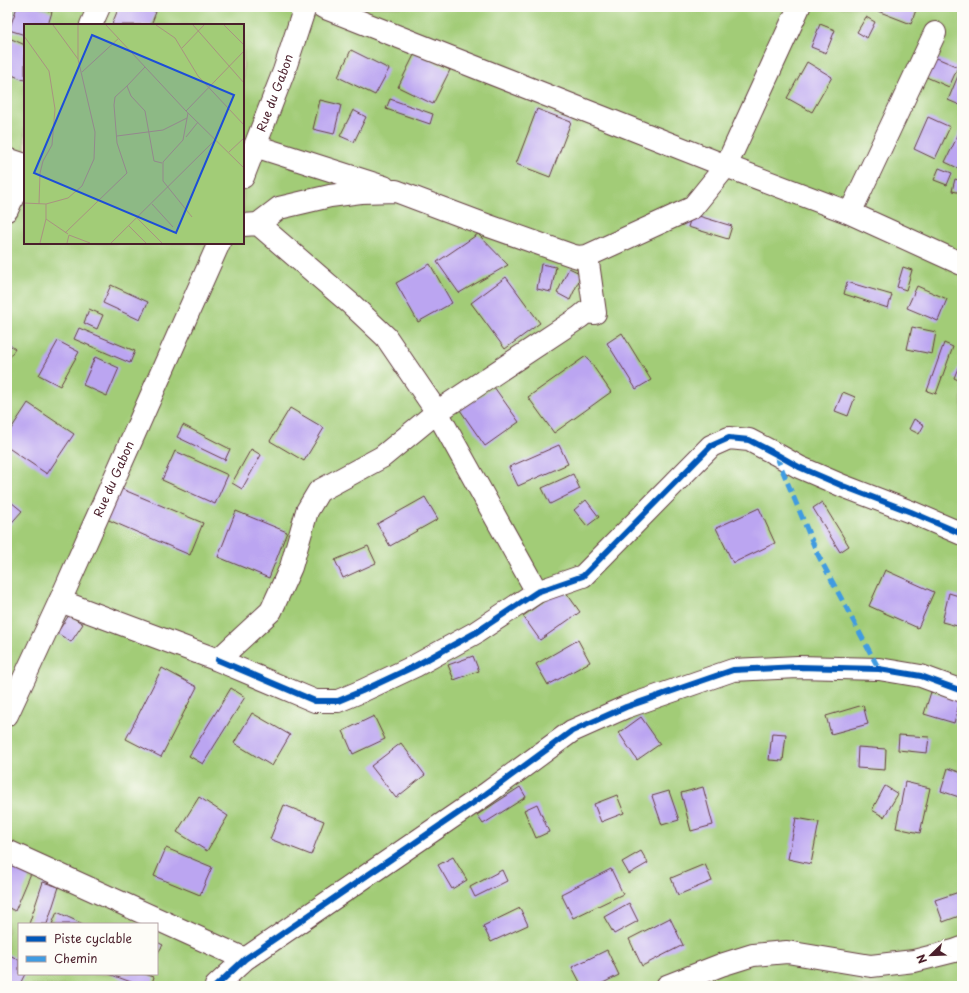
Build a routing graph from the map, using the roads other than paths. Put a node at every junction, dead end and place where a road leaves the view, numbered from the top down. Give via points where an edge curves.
1 (99, 7) edge
2 (305, 7) edge
3 (323, 7) edge
4 (799, 7) edge
5 (91, 24) edge
6 (935, 33) dead end
7 (255, 146) junction
8 (7, 160) edge
9 (24, 165) edge
10 (726, 166) junction
11 (24, 172) edge
12 (244, 174) edge
13 (396, 191) junction
14 (7, 210) edge
15 (850, 213) junction
16 (250, 224) edge
17 (213, 245) edge
18 (587, 256) junction
19 (962, 264) edge
20 (437, 412) junction
21 (962, 534) edge
22 (537, 592) junction
23 (60, 601) junction
24 (218, 660) junction
25 (962, 690) edge
26 (7, 715) edge
27 (7, 851) edge
28 (962, 948) edge
29 (245, 959) junction
30 (216, 986) edge
31 (667, 986) edge

1 - 5 main road
2 - 7 main road, Rue du Gabon
3 - 10 main road
4 - 10 main road
6 - 15 main road
7 - 12 main road, Rue du Gabon
7 - 13 main road
8 - 9 main road
10 - 15 main road
10 - 18 main road via 692,208
11 - 14 main road
13 - 16 main road via 361,192 324,198 280,208
13 - 18 main road via 571,255
15 - 19 main road
16 - 20 main road via 351,304 386,337
17 - 23 main road, Rue du Gabon
18 - 20 main road via 595,313 586,312
20 - 22 main road
20 - 24 main road via 382,457 319,491 307,511 291,567 271,611
21 - 22 main road via 799,467 749,440 729,438 711,446 583,576
22 - 24 main road via 475,633 415,666 338,702 315,701
23 - 24 main road
23 - 26 main road, Rue du Gabon
25 - 29 main road via 921,676 878,669 790,667 733,670 626,707 572,731 486,794
27 - 29 main road
28 - 31 main road via 914,961 871,966 786,952 753,955
29 - 30 main road

